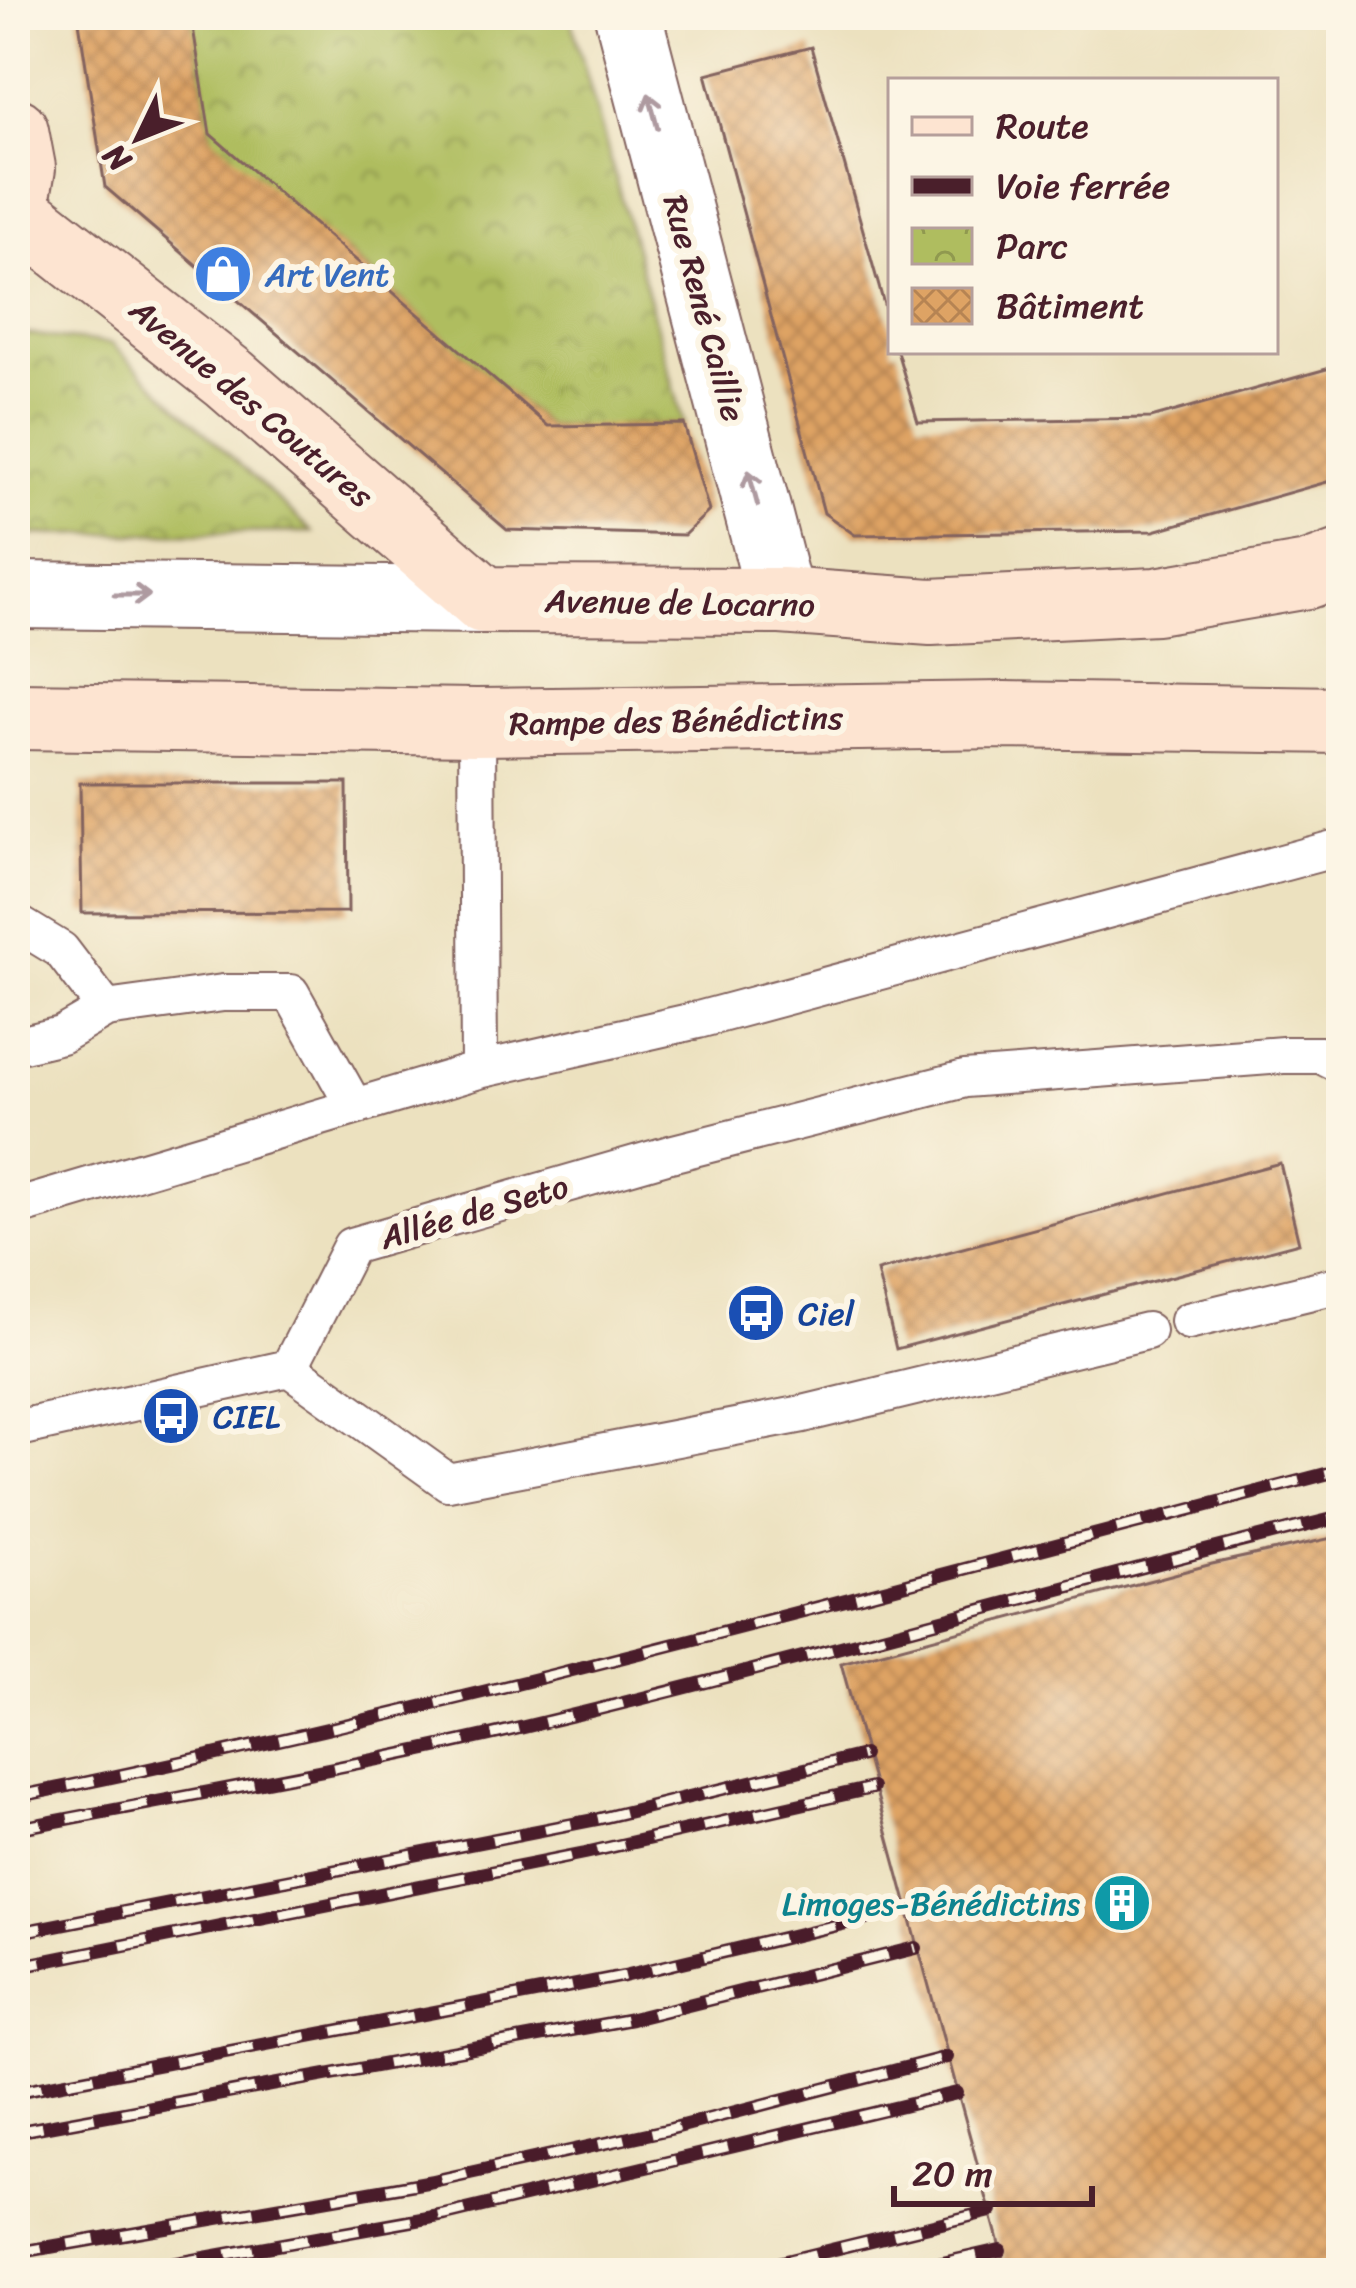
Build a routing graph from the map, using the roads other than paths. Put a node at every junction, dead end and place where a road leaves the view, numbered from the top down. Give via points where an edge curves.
1 (628, 15) edge
2 (15, 131) edge
3 (15, 208) edge
4 (1341, 563) edge
5 (15, 595) edge
6 (484, 600) junction
7 (781, 602) junction
8 (15, 716) edge
9 (1339, 720) edge
10 (477, 722) junction
11 (1341, 847) edge
12 (15, 922) edge
13 (106, 1009) junction
14 (15, 1046) edge
15 (1341, 1065) edge
16 (478, 1070) junction
17 (354, 1106) junction
18 (15, 1208) edge
19 (1341, 1284) edge
20 (1188, 1321) dead end
21 (1147, 1331) dead end
22 (289, 1367) junction
23 (15, 1430) edge

7 -> 1 street, Rue René Caillie
2 - 3 street, Avenue des Coutures via 22,168
3 - 6 street, Avenue des Coutures via 230,379
4 - 7 street, Avenue de Locarno via 1156,601 932,612
5 -> 6 street, Avenue de Locarno
6 - 7 street, Avenue de Locarno
8 - 10 street, Rampe des Bénédictins
9 - 10 street, Rampe des Bénédictins
10 - 16 lane
11 - 16 lane via 698,1020
12 - 13 lane via 61,950
13 - 14 lane via 61,1035
13 - 17 lane via 291,993
15 - 22 lane, Allée de Seto via 1321,1055 1283,1055 965,1079 556,1187 351,1246
16 - 17 lane
17 - 18 lane
19 - 20 lane
21 - 22 lane via 803,1414 448,1482
22 - 23 lane

